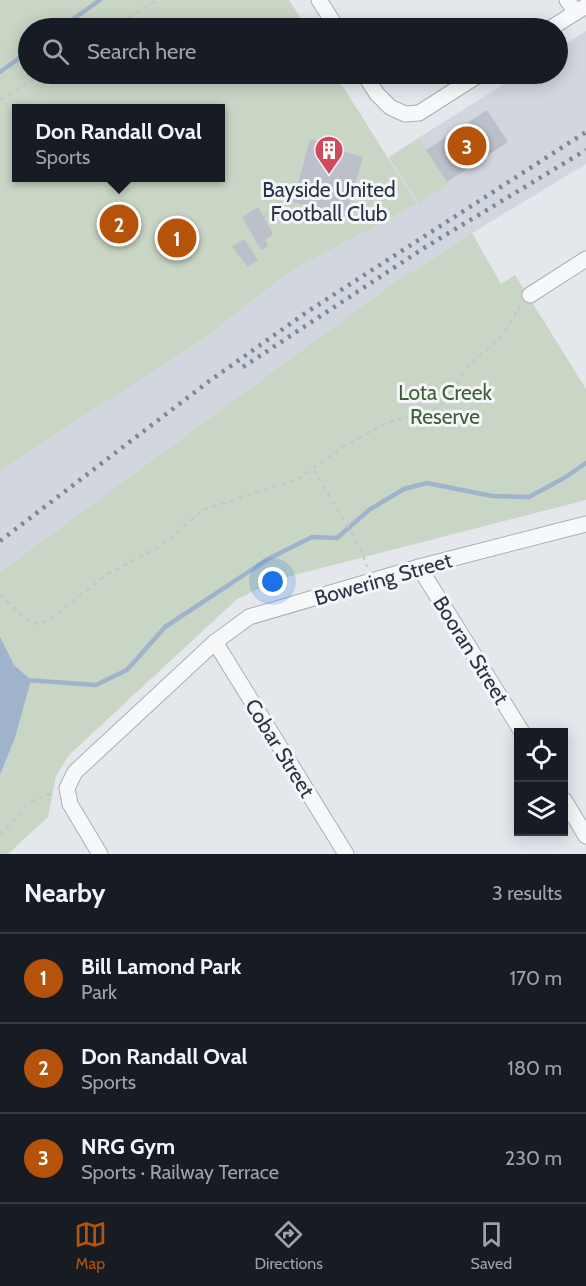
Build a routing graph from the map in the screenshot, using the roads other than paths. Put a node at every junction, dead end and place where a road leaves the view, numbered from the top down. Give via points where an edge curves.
1 (319, 0) edge
2 (576, 6) edge
3 (331, 18) edge
4 (562, 18) edge
5 (370, 84) edge
6 (464, 84) edge
7 (586, 259) edge
8 (530, 295) road end
9 (586, 524) edge
10 (419, 567) junction
11 (215, 642) junction
12 (520, 728) edge
13 (568, 807) edge
14 (586, 836) edge
15 (100, 854) edge
16 (346, 854) edge

1 - 3 street
2 - 4 street
5 - 6 street via 390,107 405,114 419,113
7 - 8 street
9 - 10 street, Bowering Street
10 - 11 street, Bowering Street via 249,617
10 - 12 street, Booran Street
11 - 15 street, Bowering Street via 75,772 67,788 70,804
11 - 16 street, Cobar Street
13 - 14 street

